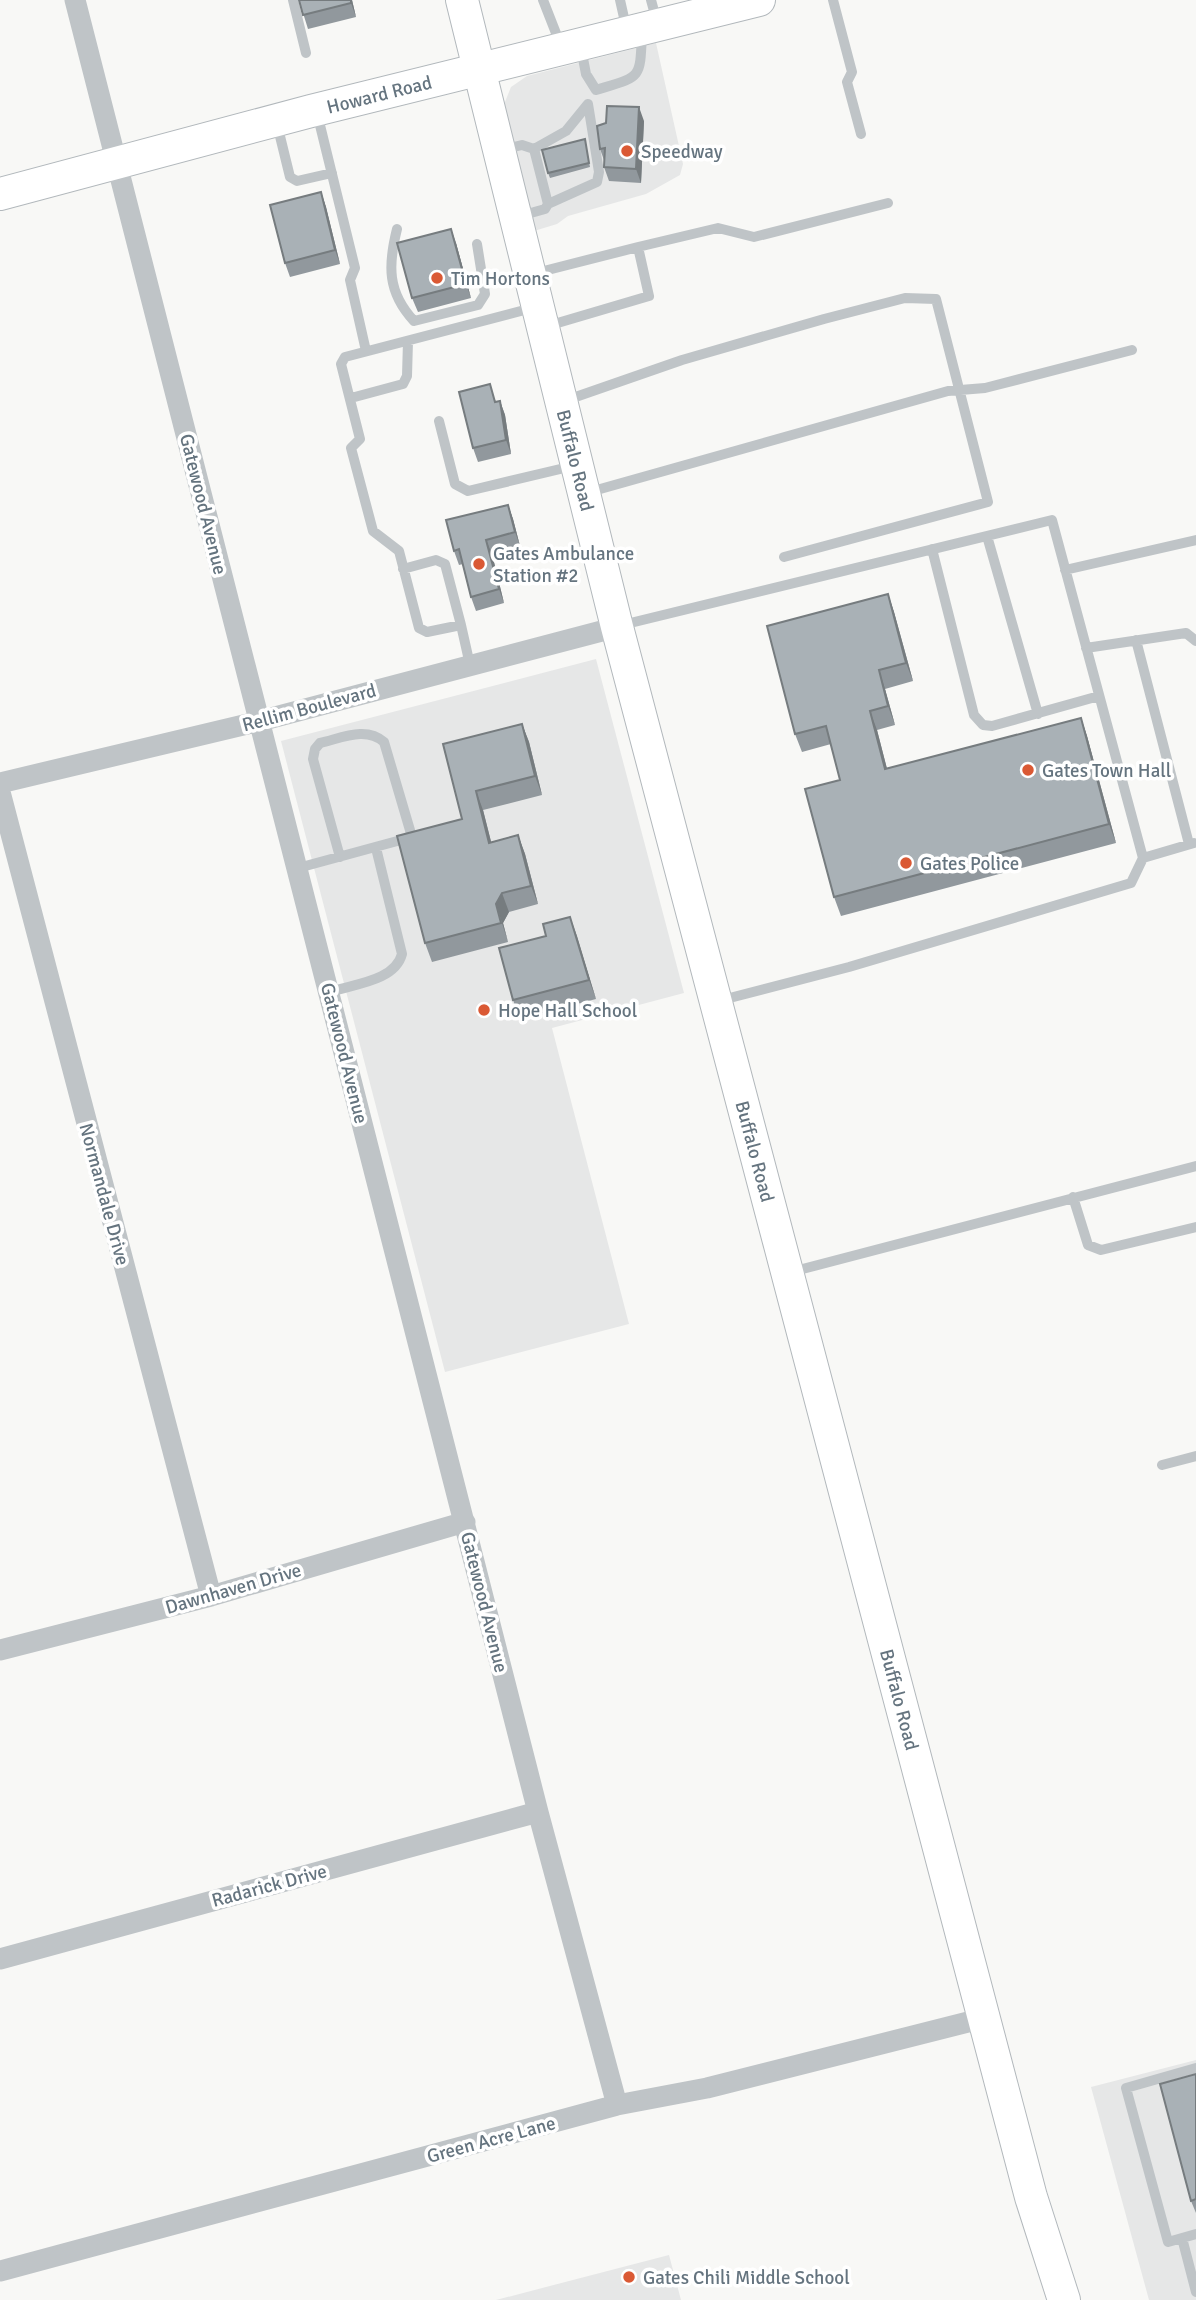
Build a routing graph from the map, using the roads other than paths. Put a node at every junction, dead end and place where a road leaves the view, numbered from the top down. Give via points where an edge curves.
1 (75, 0) edge
2 (293, 0) edge
3 (620, 0) edge
4 (759, 0) edge
5 (833, 0) edge
6 (547, 1) edge
7 (467, 3) edge
8 (645, 22) edge
9 (571, 47) junction
10 (306, 53) dead end
11 (480, 69) junction
12 (596, 90) junction
13 (588, 104) junction
14 (316, 110) junction
15 (276, 121) junction
16 (862, 134) dead end
17 (534, 149) junction
18 (499, 150) junction
19 (116, 163) junction
20 (332, 173) junction
21 (0, 194) edge
22 (888, 203) dead end
23 (548, 204) junction
24 (513, 218) junction
25 (397, 229) dead end
26 (477, 244) dead end
27 (638, 247) junction
28 (528, 275) junction
29 (539, 318) junction
30 (408, 341) junction
31 (1132, 350) dead end
32 (366, 351) junction
33 (960, 391) junction
34 (351, 398) junction
35 (560, 402) junction
36 (439, 421) dead end
37 (580, 479) junction
38 (987, 536) junction
39 (1196, 540) edge
40 (932, 549) junction
41 (784, 558) dead end
42 (403, 569) junction
43 (1065, 570) junction
44 (461, 625) junction
45 (617, 626) junction
46 (1136, 640) junction
47 (1196, 641) edge
48 (1086, 648) junction
49 (470, 665) junction
50 (1099, 696) junction
51 (1038, 714) junction
52 (260, 721) junction
53 (0, 783) edge
54 (0, 792) edge
55 (1193, 843) edge
56 (376, 848) junction
57 (340, 857) junction
58 (1143, 858) junction
59 (298, 869) junction
60 (330, 992) junction
61 (715, 1002) junction
62 (1196, 1166) edge
63 (1073, 1197) junction
64 (1196, 1227) edge
65 (789, 1273) junction
66 (1196, 1456) edge
67 (1161, 1465) dead end
68 (465, 1522) junction
69 (211, 1596) junction
70 (0, 1650) edge
71 (538, 1812) junction
72 (0, 1959) edge
73 (984, 2018) junction
74 (1196, 2068) edge
75 (617, 2105) junction
76 (1196, 2234) edge
77 (1182, 2238) junction
78 (0, 2271) edge
79 (1196, 2292) edge
80 (1064, 2300) edge

1 - 19 street, Gatewood Avenue
2 - 10 lane
3 - 8 lane
4 - 8 main road, Howard Road
5 - 16 lane via 852,72 847,82
6 - 9 lane
7 - 11 main road, Buffalo Road
8 - 9 main road, Howard Road
8 - 12 lane via 641,69 634,79
9 - 11 main road, Howard Road
9 - 12 lane
11 - 14 main road, Howard Road
11 - 18 main road, Buffalo Road
12 - 13 lane
13 - 17 lane via 566,131
13 - 23 lane via 597,182
14 - 15 main road, Howard Road
14 - 20 lane
15 - 19 main road, Howard Road
15 - 20 lane via 290,177 297,181
17 - 18 lane via 522,145
17 - 23 lane
18 - 24 main road, Buffalo Road
19 - 21 main road, Howard Road
19 - 52 street, Gatewood Avenue
20 - 32 lane via 355,268 350,280
22 - 27 lane via 754,237 718,228
23 - 24 lane via 545,209
24 - 28 main road, Buffalo Road
25 - 26 lane via 389,261 400,306 414,321 478,305 485,294
27 - 28 lane
27 - 29 lane via 649,296
28 - 29 main road, Buffalo Road
29 - 30 lane
29 - 35 main road, Buffalo Road
30 - 32 lane
30 - 34 lane via 403,384
31 - 33 lane
32 - 34 lane via 345,357 341,364
33 - 35 lane via 936,299 905,298 646,372
33 - 37 lane
33 - 41 lane via 988,502
34 - 42 lane via 360,439 351,448 373,531 399,551
35 - 37 main road, Buffalo Road
36 - 37 lane via 455,484 468,491
37 - 45 main road, Buffalo Road
38 - 40 lane
38 - 43 lane via 1052,520
38 - 51 lane
39 - 43 lane
40 - 45 lane
40 - 51 lane via 974,715 983,725 992,726
42 - 44 lane via 419,628 427,632
42 - 44 lane via 436,560 445,564
43 - 48 lane
44 - 49 lane
45 - 49 street, Rellim Boulevard
45 - 61 main road, Buffalo Road
46 - 47 lane via 1186,633
46 - 48 lane
46 - 55 lane
48 - 50 lane
49 - 52 street, Rellim Boulevard
50 - 51 lane
50 - 58 lane
52 - 53 street, Rellim Boulevard
52 - 59 street, Gatewood Avenue
54 - 69 street, Normandale Drive
55 - 58 lane
56 - 57 lane
56 - 57 lane via 412,836 384,742 366,732 320,743 315,749 313,759
56 - 60 lane via 402,954 399,965 391,972
57 - 59 lane
58 - 61 lane via 1131,883
59 - 60 street, Gatewood Avenue
60 - 68 street, Gatewood Avenue
61 - 65 main road, Buffalo Road
62 - 63 lane
63 - 64 lane via 1088,1245 1101,1251
63 - 65 lane
65 - 73 main road, Buffalo Road
66 - 67 lane
68 - 69 street, Dawnhaven Drive
68 - 71 street, Gatewood Avenue
69 - 70 street, Dawnhaven Drive
71 - 72 street, Radarick Drive
71 - 75 street, Gatewood Avenue
73 - 75 street, Green Acre Lane via 707,2088
73 - 80 main road, Buffalo Road via 1031,2197
74 - 77 lane via 1126,2088 1168,2242
75 - 78 street, Green Acre Lane
76 - 77 lane
77 - 79 lane

